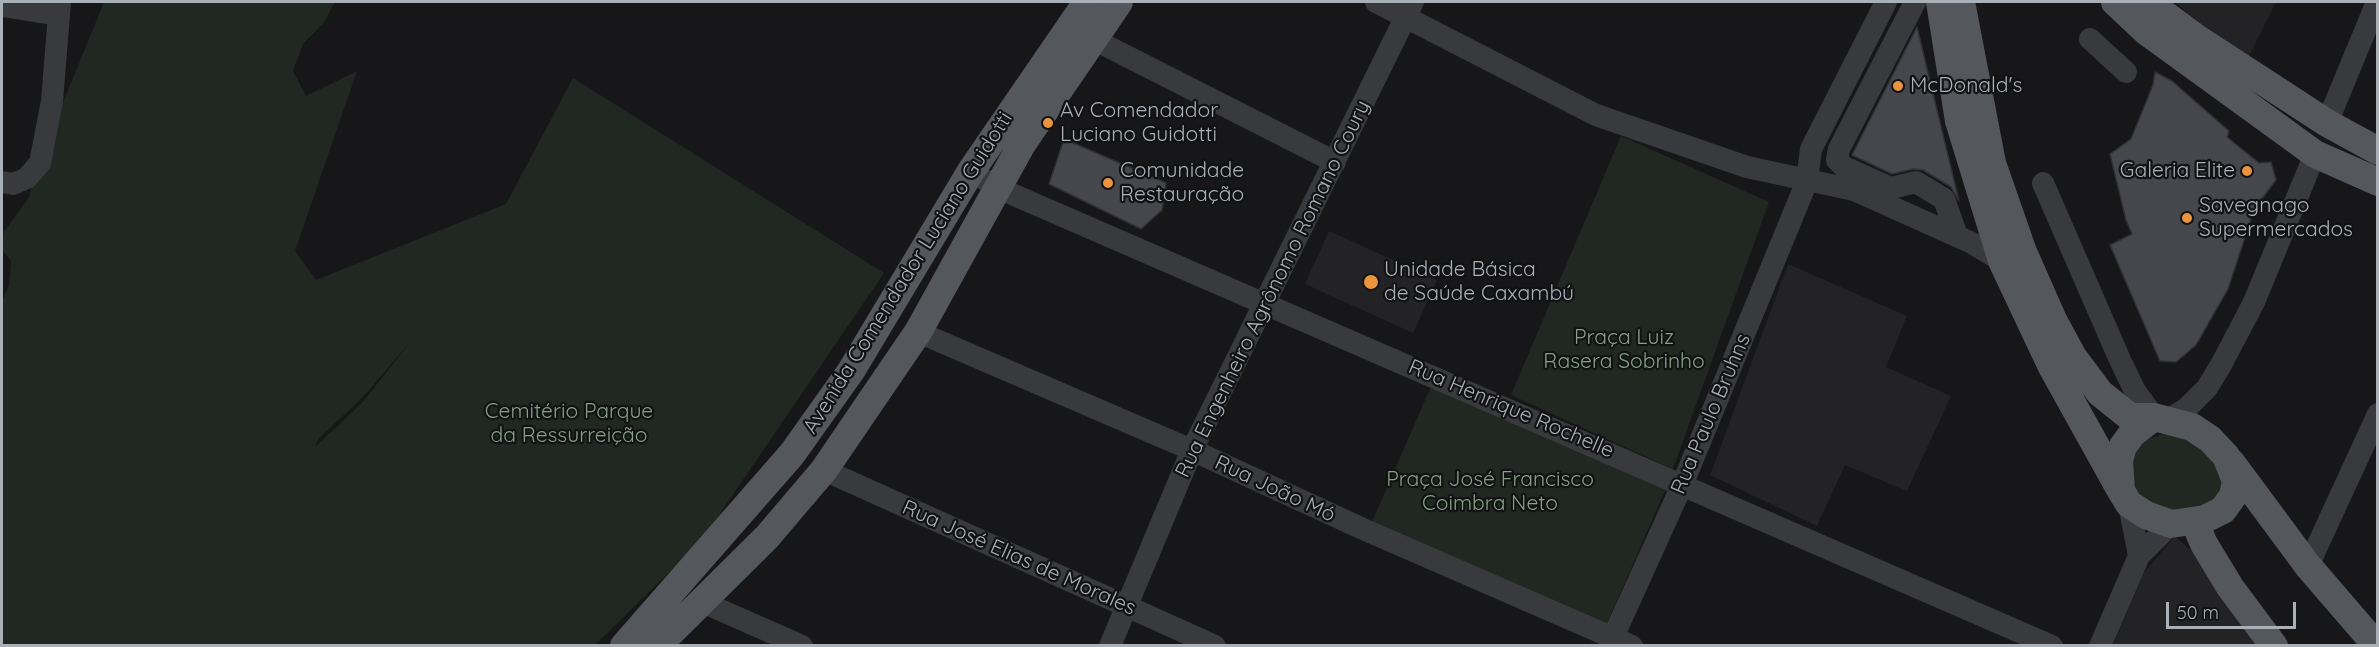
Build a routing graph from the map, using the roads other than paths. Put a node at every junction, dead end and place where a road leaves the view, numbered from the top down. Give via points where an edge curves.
1 (1087, 2) edge
2 (1119, 2) edge
3 (1376, 2) edge
4 (1886, 2) edge
5 (1915, 2) edge
6 (1940, 2) edge
7 (1961, 2) edge
8 (2115, 2) edge
9 (2148, 2) edge
10 (2377, 2) edge
11 (2, 6) edge
12 (59, 8) edge
13 (1410, 9) edge
14 (1093, 39) junction
15 (2090, 39) dead end
16 (2126, 72) dead end
17 (2202, 72) junction
18 (2327, 123) junction
19 (2378, 151) edge
20 (2316, 154) junction
21 (1335, 162) junction
22 (2378, 164) edge
23 (971, 171) junction
24 (1807, 181) junction
25 (2378, 182) edge
26 (7, 183) edge
27 (2043, 183) dead end
28 (998, 188) junction
29 (1958, 236) junction
30 (2002, 261) junction
31 (1265, 302) junction
32 (918, 332) junction
33 (2378, 414) edge
34 (2160, 419) junction
35 (1192, 450) junction
36 (2226, 456) junction
37 (824, 470) junction
38 (1683, 483) junction
39 (2125, 498) junction
40 (2183, 522) junction
41 (2139, 556) junction
42 (2308, 566) junction
43 (700, 601) junction
44 (1126, 607) junction
45 (1618, 643) edge
46 (624, 645) edge
47 (657, 645) edge
48 (802, 645) edge
49 (1110, 645) edge
50 (1215, 645) edge
51 (2052, 645) edge
52 (2100, 645) edge
53 (2274, 645) edge
54 (2377, 645) edge

1 - 23 main road, Avenida Comendador Luciano Guidotti
2 - 14 main road, Avenida Comendador Luciano Guidotti
3 - 13 street
4 - 24 street, Rua Paulo Bruhns via 1811,149
5 - 29 street via 1839,149 1837,160 1891,188 1917,182 1944,199
6 - 30 main road via 1959,121
7 - 34 main road via 1992,163 2023,252 2053,320 2073,357 2100,393 2130,417
8 - 17 main road via 2147,32
9 - 18 main road
10 - 18 street
11 - 12 street
12 - 26 street via 52,101 40,163 27,178
13 - 21 street, Rua Engenheiro Agrônomo Romano Coury
13 - 24 street via 1596,115 1747,167
14 - 21 street
14 - 28 main road, Avenida Comendador Luciano Guidotti via 1022,144
15 - 16 street
17 - 18 main road via 2219,73 2316,133
17 - 20 main road
18 - 19 main road
20 - 22 main road via 2340,149
20 - 25 main road
20 - 34 street via 2254,302 2222,365 2187,408
21 - 31 street, Rua Engenheiro Agrônomo Romano Coury
23 - 28 street, Rua Henrique Rochelle
23 - 46 main road, Avenida Comendador Luciano Guidotti via 851,371 792,454
24 - 29 street via 1854,190
24 - 38 street, Rua Paulo Bruhns
27 - 34 street via 2135,391
28 - 31 street, Rua Henrique Rochelle
28 - 32 main road, Avenida Comendador Luciano Guidotti
29 - 30 street
30 - 39 main road via 2052,367
31 - 35 street, Rua Engenheiro Agrônomo Romano Coury
31 - 38 street, Rua Henrique Rochelle
32 - 35 street, Rua João Mó
32 - 37 main road, Avenida Comendador Luciano Guidotti
33 - 42 street
34 - 36 main road via 2192,427
34 - 39 main road via 2132,434 2123,446 2119,461
35 - 44 street, Rua Engenheiro Agrônomo Romano Coury
35 - 45 street, Rua João Mó
36 - 40 main road via 2236,481 2233,496 2223,510
36 - 42 main road
37 - 43 main road, Avenida Comendador Luciano Guidotti via 767,537
37 - 44 street, Rua José Elias de Morales
38 - 45 street, Rua Paulo Bruhns
38 - 51 street, Rua Henrique Rochelle
39 - 40 main road via 2146,515
39 - 41 street
40 - 41 street
40 - 53 main road via 2204,544 2230,587
41 - 52 street
42 - 54 main road
43 - 47 main road, Avenida Comendador Luciano Guidotti
43 - 48 street
44 - 49 street, Rua Engenheiro Agrônomo Romano Coury
44 - 50 street, Rua José Elias de Morales

